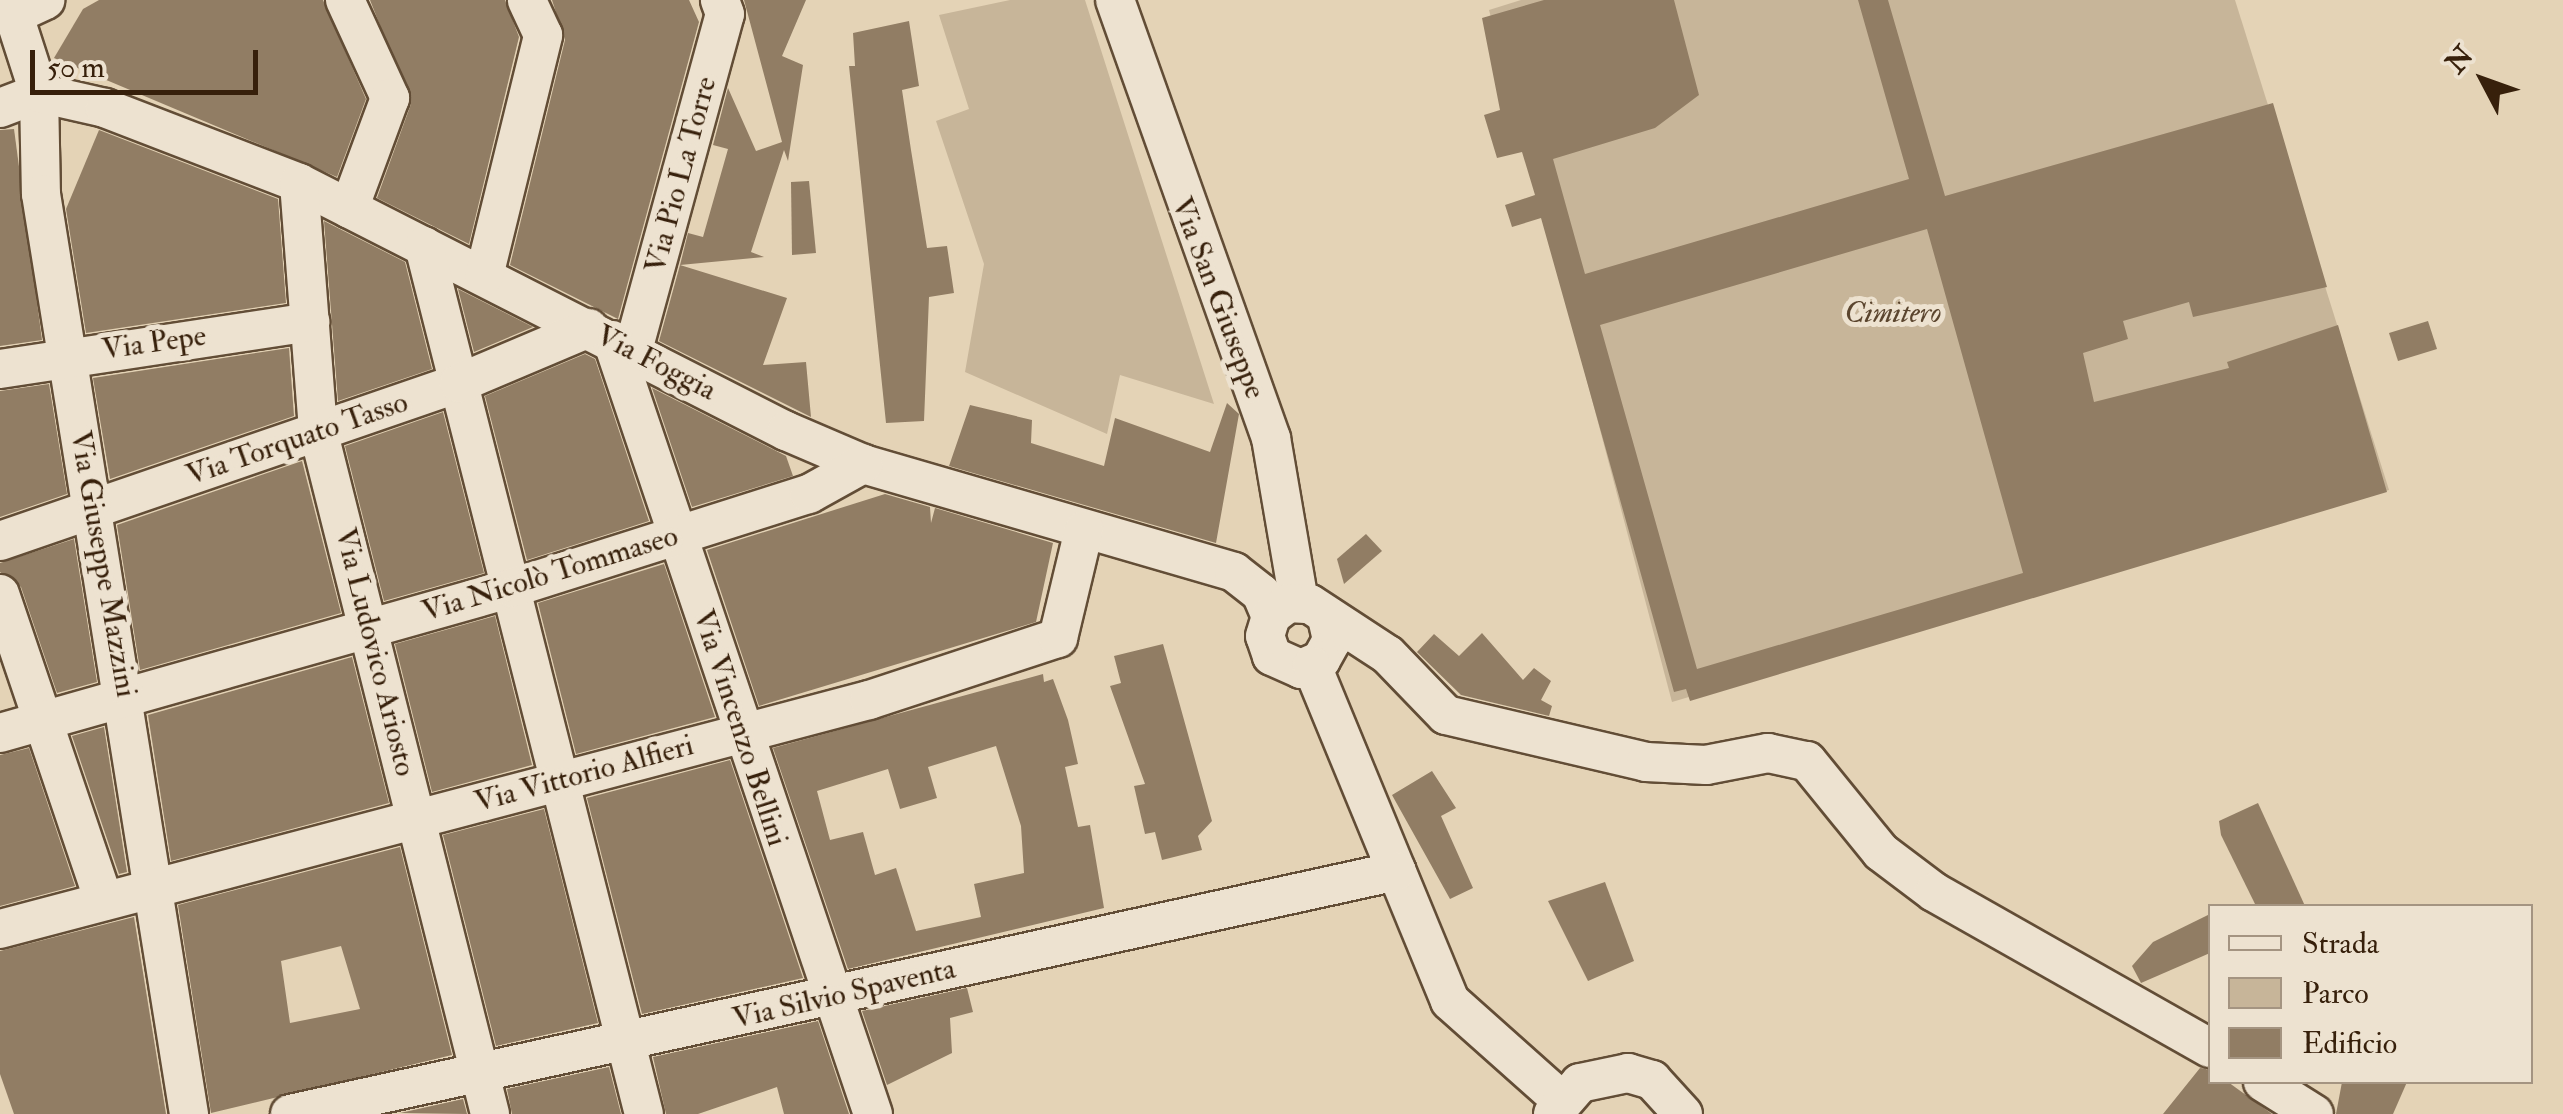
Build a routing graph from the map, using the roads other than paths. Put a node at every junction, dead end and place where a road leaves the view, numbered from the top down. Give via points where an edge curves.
1 (46, 0) edge
2 (345, 0) edge
3 (527, 0) edge
4 (720, 0) edge
5 (1115, 0) edge
6 (7, 10) edge
7 (38, 93) junction
8 (0, 108) edge
9 (298, 183) junction
10 (349, 208) junction
11 (424, 246) junction
12 (484, 276) junction
13 (310, 322) junction
14 (612, 339) junction
15 (70, 355) junction
16 (0, 369) edge
17 (459, 383) junction
18 (318, 430) junction
19 (863, 464) junction
20 (92, 512) junction
21 (1084, 530) junction
22 (678, 536) junction
23 (0, 542) edge
24 (512, 588) junction
25 (0, 594) edge
26 (1299, 612) junction
27 (368, 626) junction
28 (1312, 666) junction
29 (126, 697) junction
30 (40, 722) junction
31 (0, 732) edge
32 (740, 733) junction
33 (557, 782) junction
34 (418, 818) junction
35 (1397, 872) junction
36 (157, 889) junction
37 (104, 901) junction
38 (0, 929) edge
39 (828, 997) junction
40 (626, 1043) junction
41 (2208, 1047) edge
42 (478, 1072) junction
43 (2266, 1084) edge
44 (386, 1105) edge
45 (1557, 1107) edge
46 (190, 1114) edge
47 (290, 1114) edge
48 (490, 1114) edge
49 (644, 1114) edge
50 (874, 1114) edge
51 (1683, 1114) edge
52 (2314, 1114) edge

1 - 6 street
2 - 10 street via 390,98
3 - 12 street via 543,35
4 - 14 street, Via Pio La Torre via 726,14
5 - 26 street, Via San Giuseppe via 1271,438
6 - 7 street, Via Giuseppe Mazzini
7 - 8 street
7 - 9 street, Via Foggia via 105,108
7 - 15 street, Via Giuseppe Mazzini via 41,194
9 - 10 street, Via Foggia
9 - 13 street, Via Ludovico Ariosto
10 - 11 street, Via Foggia
11 - 12 street, Via Foggia
11 - 17 street
12 - 14 street, Via Foggia
13 - 15 street, Via Pepe
13 - 18 street, Via Ludovico Ariosto
14 - 17 street, Via Torquato Tasso
14 - 19 street, Via Foggia
14 - 22 street, Via Vincenzo Bellini
15 - 16 street, Via Pepe
15 - 20 street, Via Giuseppe Mazzini
17 - 18 street, Via Torquato Tasso
17 - 24 street
18 - 20 street, Via Torquato Tasso
18 - 27 street, Via Ludovico Ariosto
19 - 21 street, Via Foggia
19 - 22 street, Via Nicolò Tommaseo via 808,494
20 - 23 street, Via Torquato Tasso
20 - 29 street, Via Giuseppe Mazzini
21 - 26 street, Via Foggia via 1234,572
21 - 32 street, Via Vittorio Alfieri via 1058,638
22 - 24 street, Via Nicolò Tommaseo
22 - 32 street, Via Vincenzo Bellini
24 - 27 street, Via Nicolò Tommaseo
24 - 33 street
25 - 30 street
26 - 28 street, Via San Giuseppe via 1328,650
26 - 28 street, Via San Giuseppe via 1265,636 1272,656 1290,668
26 - 41 street via 1388,655 1446,715 1646,762 1706,765 1768,752 1807,762 1880,852 1934,892
27 - 29 street, Via Nicolò Tommaseo
27 - 34 street, Via Ludovico Ariosto
28 - 35 street
29 - 30 street, Via Nicolò Tommaseo
29 - 36 street, Via Giuseppe Mazzini
30 - 31 street, Via Nicolò Tommaseo
30 - 37 street
32 - 33 street, Via Vittorio Alfieri
32 - 39 street, Via Vincenzo Bellini
33 - 34 street, Via Vittorio Alfieri
33 - 40 street
34 - 36 street, Via Vittorio Alfieri
34 - 42 street, Via Ludovico Ariosto
35 - 39 street, Via Silvio Spaventa
35 - 45 street via 1450,1001
36 - 37 street, Via Vittorio Alfieri
36 - 46 street, Via Giuseppe Mazzini
37 - 38 street, Via Vittorio Alfieri
39 - 40 street, Via Silvio Spaventa
39 - 50 street, Via Vincenzo Bellini
40 - 42 street, Via Silvio Spaventa
40 - 49 street
42 - 44 street, Via Silvio Spaventa
42 - 48 street, Via Ludovico Ariosto
43 - 52 street
44 - 47 street, Via Silvio Spaventa
45 - 51 street via 1602,1074 1628,1072 1652,1080

